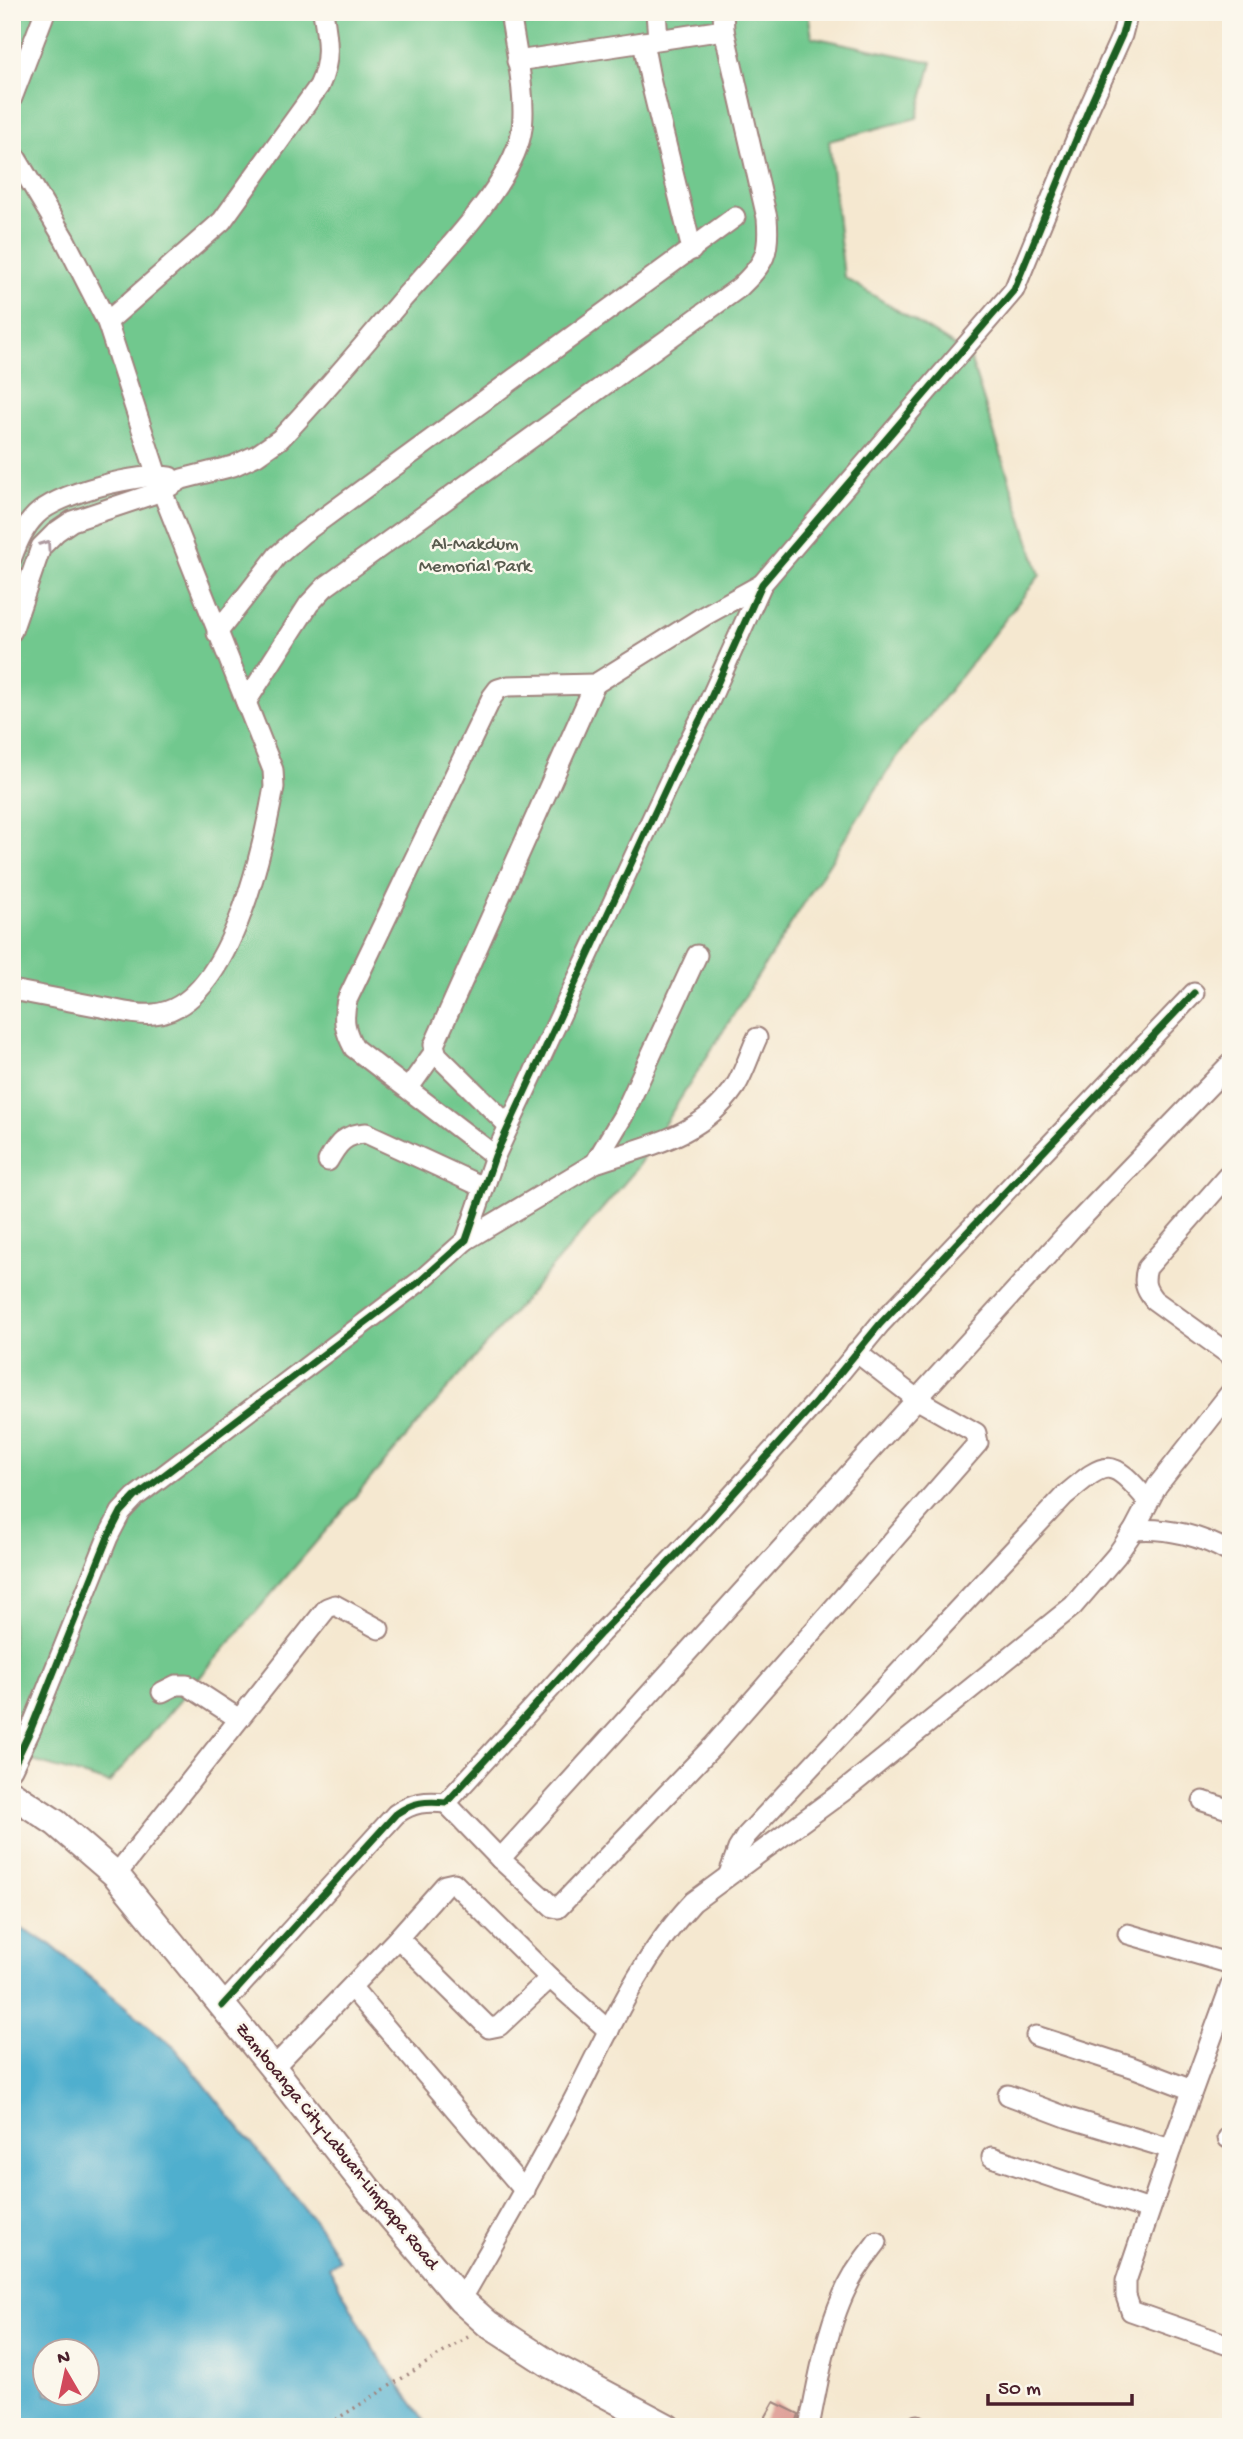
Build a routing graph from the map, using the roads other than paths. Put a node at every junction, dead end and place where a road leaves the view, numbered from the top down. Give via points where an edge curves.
1 (45, 12) edge
2 (323, 12) edge
3 (510, 12) edge
4 (656, 12) edge
5 (1128, 12) edge
6 (724, 21) edge
7 (650, 40) junction
8 (517, 61) junction
9 (12, 97) edge
10 (12, 151) edge
11 (735, 217) dead end
12 (692, 250) junction
13 (107, 322) junction
14 (160, 483) junction
15 (12, 557) edge
16 (762, 584) junction
17 (12, 631) edge
18 (218, 633) junction
19 (594, 684) junction
20 (246, 702) junction
21 (697, 955) dead end
22 (12, 990) edge
23 (1194, 993) dead end
24 (757, 1038) dead end
25 (435, 1051) junction
26 (1231, 1062) edge
27 (408, 1089) junction
28 (509, 1126) junction
29 (495, 1156) junction
30 (328, 1161) dead end
31 (595, 1163) junction
32 (1231, 1172) edge
33 (483, 1187) junction
34 (466, 1240) junction
35 (856, 1352) junction
36 (1231, 1356) edge
37 (1231, 1392) edge
38 (918, 1400) junction
39 (1148, 1501) junction
40 (1134, 1530) junction
41 (1231, 1553) edge
42 (379, 1629) dead end
43 (162, 1692) dead end
44 (239, 1719) junction
45 (12, 1769) edge
46 (12, 1794) edge
47 (1203, 1801) dead end
48 (446, 1804) junction
49 (1231, 1810) edge
50 (500, 1859) junction
51 (729, 1874) junction
52 (116, 1875) junction
53 (1128, 1934) dead end
54 (398, 1938) junction
55 (1231, 1964) edge
56 (550, 1978) junction
57 (1231, 1985) edge
58 (352, 1988) junction
59 (222, 2006) junction
60 (609, 2031) junction
61 (1036, 2036) dead end
62 (273, 2068) junction
63 (1192, 2090) junction
64 (1008, 2095) dead end
65 (1171, 2149) junction
66 (992, 2157) dead end
67 (525, 2191) junction
68 (1149, 2210) junction
69 (877, 2242) dead end
70 (461, 2300) junction
71 (1231, 2346) edge
72 (667, 2427) edge
73 (809, 2427) edge

1 - 9 street
2 - 13 street via 327,69 319,86 222,221
3 - 8 street
4 - 7 street
5 - 16 street via 1014,290
6 - 7 street
6 - 20 street via 769,238 758,269 325,587 309,604
7 - 8 street
7 - 12 street via 654,96
8 - 14 street via 523,114 516,153 507,173 459,235 280,439 233,466
10 - 13 street
11 - 12 street
12 - 18 street via 302,534 277,556
13 - 14 street
14 - 15 street via 118,482 68,496 38,512 22,532
17 -> 14 street via 41,547 72,521
14 - 18 street
16 - 19 street
16 - 28 street
18 - 20 street
19 - 25 street
19 - 27 street via 498,689 346,1000 345,1032 354,1048
20 - 22 street via 273,770 274,787 234,934 193,997 177,1008 153,1014
21 - 31 street via 623,1116
23 - 35 street
24 - 31 street via 735,1087 705,1120 681,1135
25 - 27 street
25 - 28 street
26 - 38 street via 1072,1228
27 - 29 street
28 - 29 street
29 - 33 street
30 - 33 street via 340,1140 366,1133
31 - 34 street
32 - 36 street via 1147,1268 1144,1279 1154,1300
33 - 34 street
34 - 45 street via 420,1281 121,1512
35 - 38 street
35 - 48 street via 708,1522
37 - 39 street
38 - 50 street
38 - 50 street via 976,1433 978,1443 713,1745 562,1907 553,1908
39 - 40 street
39 - 51 street via 1119,1470 1107,1466 1064,1496 746,1836
40 - 41 street via 1157,1528 1179,1533
40 - 51 street via 1073,1606 845,1790
42 - 44 street via 342,1607 327,1608
43 - 44 street via 181,1683 187,1685
44 - 52 street
46 - 52 main road, Zamboanga City-Labuan-Limpapa Road via 56,1823
47 - 49 street
48 - 50 street
48 - 59 street via 418,1802 396,1814
51 - 60 street via 672,1925
52 - 59 main road, Zamboanga City-Labuan-Limpapa Road
53 - 55 street
54 - 56 street via 489,2028 499,2026
54 - 56 street via 445,1885 454,1883
54 - 58 street
56 - 60 street
57 - 63 street
58 - 62 street
58 - 67 street
59 - 62 main road, Zamboanga City-Labuan-Limpapa Road
60 - 67 street
61 - 63 street
62 - 70 main road, Zamboanga City-Labuan-Limpapa Road
63 - 65 street
64 - 65 street
65 - 68 street
66 - 68 street
67 - 70 street
68 - 71 street via 1126,2281 1131,2311
69 - 73 street via 853,2275 835,2319
70 - 72 main road, Zamboanga City-Labuan-Limpapa Road via 488,2324 551,2365

